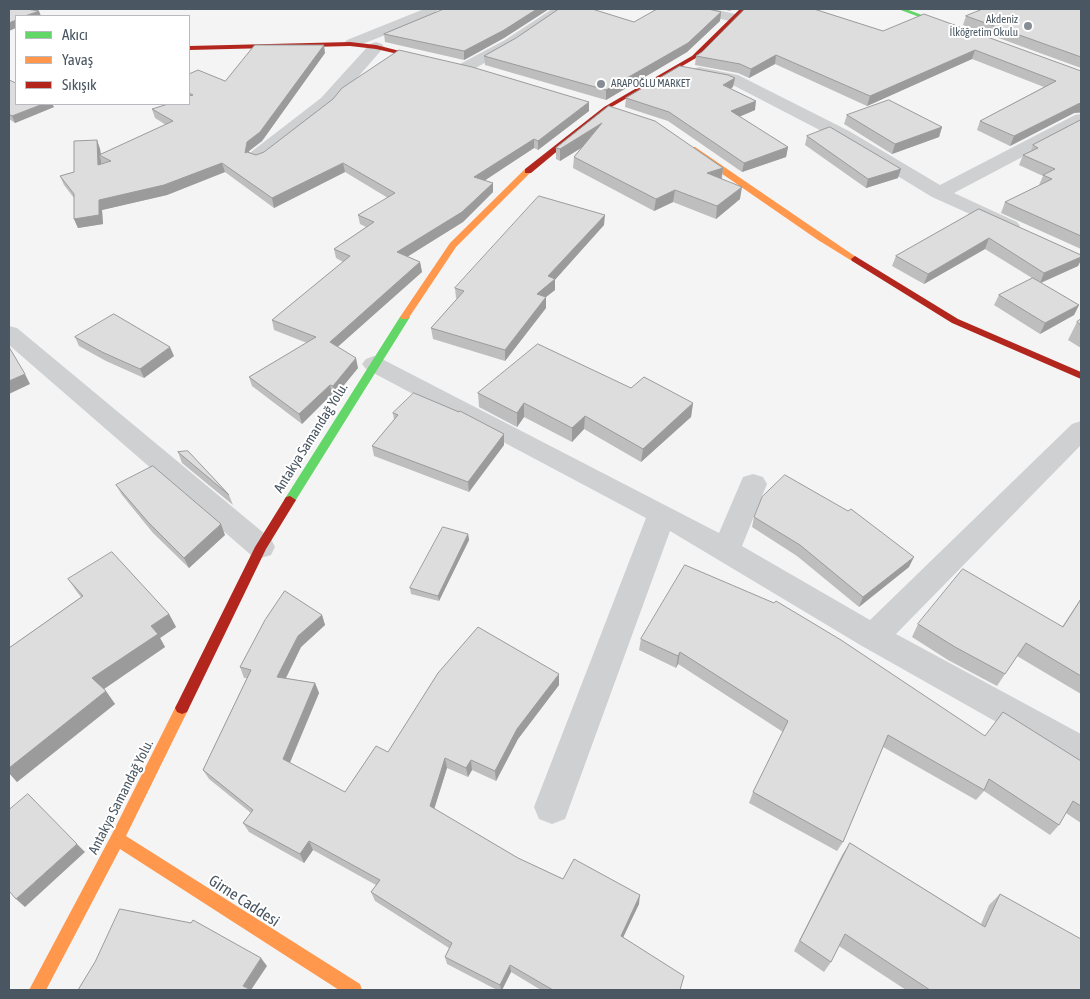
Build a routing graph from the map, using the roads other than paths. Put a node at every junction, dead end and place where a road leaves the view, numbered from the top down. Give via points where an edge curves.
1 (431, 9) edge
2 (561, 9) edge
3 (696, 9) edge
4 (901, 9) edge
5 (739, 13) edge
6 (967, 33) edge
7 (350, 44) junction
8 (376, 46) junction
9 (190, 48) edge
10 (457, 65) junction
11 (676, 68) junction
12 (485, 73) edge
13 (602, 106) junction
14 (625, 114) edge
15 (1081, 119) edge
16 (685, 144) edge
17 (258, 156) edge
18 (939, 193) junction
19 (1028, 234) edge
20 (9, 333) edge
21 (374, 364) junction
22 (1081, 376) edge
23 (1081, 430) edge
24 (753, 484) dead end
25 (662, 514) junction
26 (261, 547) junction
27 (726, 550) junction
28 (873, 638) junction
29 (1081, 752) edge
30 (552, 807) dead end
31 (117, 839) junction
32 (37, 990) edge
33 (354, 990) edge

1 - 7 street via 427,14
2 - 10 street via 510,43
3 - 5 street
4 - 6 street
5 - 11 street, Antakya Samandağ Yolu. via 694,57
7 - 8 street
7 - 9 street
8 - 10 street
8 - 17 street via 327,102
10 - 12 street
11 - 13 street, Antakya Samandağ Yolu. via 612,106
11 - 18 street via 732,78 843,135
13 - 14 street
13 - 21 street, Antakya Samandağ Yolu. via 534,164 454,245
15 - 18 street
16 - 22 street via 821,238 955,321
18 - 19 street
20 - 26 street
21 - 25 street
21 - 26 street, Antakya Samandağ Yolu.
23 - 28 street
24 - 27 street
25 - 27 street
25 - 30 street
26 - 31 street, Antakya Samandağ Yolu.
27 - 28 street
28 - 29 street
31 - 32 street, Antakya Samandağ Yolu.
31 - 33 street, Girne Caddesi

